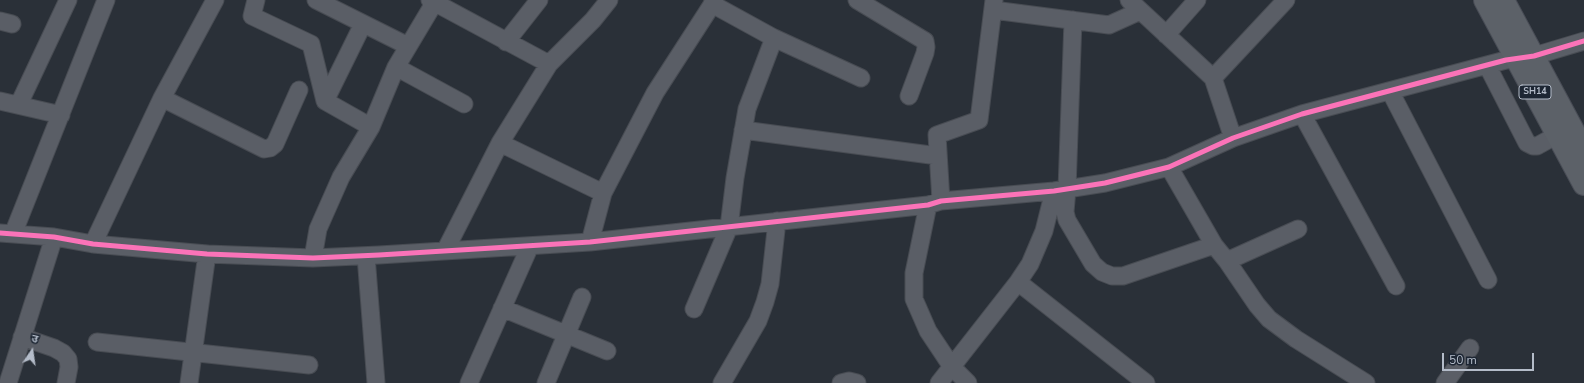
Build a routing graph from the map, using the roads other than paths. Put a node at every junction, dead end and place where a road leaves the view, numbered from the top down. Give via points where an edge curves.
1 (68, 0) edge
2 (106, 0) edge
3 (215, 0) edge
4 (256, 0) edge
5 (316, 0) edge
6 (539, 0) edge
7 (608, 0) edge
8 (857, 0) edge
9 (1197, 0) edge
10 (1286, 0) edge
11 (1485, 0) edge
12 (1503, 0) edge
13 (433, 1) edge
14 (713, 2) edge
15 (994, 5) edge
16 (1134, 5) edge
17 (882, 6) edge
18 (1073, 20) junction
19 (363, 24) junction
20 (1166, 36) junction
21 (774, 38) junction
22 (1584, 40) edge
23 (506, 42) junction
24 (408, 46) junction
25 (1509, 60) junction
26 (549, 64) junction
27 (396, 67) junction
28 (861, 78) dead end
29 (1213, 78) junction
30 (299, 90) dead end
31 (1390, 91) junction
32 (909, 96) dead end
33 (162, 98) junction
34 (0, 101) edge
35 (325, 101) junction
36 (19, 104) junction
37 (464, 104) dead end
38 (1302, 114) junction
39 (61, 115) junction
40 (371, 127) junction
41 (743, 130) junction
42 (1233, 138) junction
43 (1545, 141) junction
44 (500, 143) junction
45 (1584, 151) edge
46 (938, 156) junction
47 (1169, 167) junction
48 (1584, 184) edge
49 (1060, 190) junction
50 (603, 193) junction
51 (935, 203) junction
52 (777, 221) junction
53 (729, 226) junction
54 (1298, 229) dead end
55 (7, 233) edge
56 (54, 238) junction
57 (590, 242) junction
58 (93, 244) junction
59 (1214, 245) junction
60 (530, 246) junction
61 (445, 250) junction
62 (207, 254) junction
63 (366, 256) junction
64 (314, 258) junction
65 (1227, 261) junction
66 (1488, 280) dead end
67 (1018, 282) junction
68 (1396, 286) dead end
69 (582, 297) dead end
70 (502, 308) junction
71 (694, 309) dead end
72 (567, 336) junction
73 (22, 337) junction
74 (97, 342) dead end
75 (1470, 348) dead end
76 (607, 351) dead end
77 (193, 353) junction
78 (309, 365) dead end
79 (952, 367) junction
80 (8, 383) edge
81 (66, 383) edge
82 (189, 383) edge
83 (376, 383) edge
84 (469, 383) edge
85 (546, 383) edge
86 (722, 383) edge
87 (841, 383) edge
88 (857, 383) edge
89 (939, 383) edge
90 (968, 383) edge
91 (1146, 383) edge
92 (1366, 383) edge
93 (1445, 383) edge

1 - 36 street
2 - 39 street
3 - 33 street
4 - 35 street via 252,16 310,44
5 - 19 street
6 - 23 street
7 - 26 street via 593,20
8 - 17 street
9 - 20 street
10 - 29 street
11 - 25 main road, SH14
12 - 25 main road, SH14
13 - 23 street
13 - 24 street
14 - 21 street
14 - 50 street via 654,93
15 - 18 street
15 - 46 street via 979,120 937,136
16 - 18 street via 1109,25
16 - 20 street
17 - 32 street via 925,41 925,53
18 - 49 street
19 - 24 street
19 - 35 street
20 - 29 street
21 - 28 street
21 - 41 street via 747,109
22 - 25 street
23 - 26 street
24 - 27 street
25 - 31 street
25 - 43 main road, SH14
25 - 43 street via 1527,142 1533,146
25 - 45 main road, SH14
26 - 44 street
27 - 37 street
27 - 40 street
29 - 42 street
30 - 33 street via 275,144 264,149
31 - 38 street
31 - 66 street
33 - 58 street
34 - 36 street
35 - 40 street
36 - 39 street
38 - 42 street
38 - 68 street
39 - 55 street
40 - 64 street via 327,206 318,229
41 - 46 street
41 - 53 street
42 - 47 street
43 - 48 main road, SH14
44 - 50 street
44 - 61 street
46 - 51 street
47 - 49 street via 1105,183
47 - 59 street
49 - 51 street
49 - 59 street via 1067,220 1093,264 1112,276 1122,276
49 - 67 street via 1038,248
50 - 57 street
51 - 52 street
51 - 79 street via 914,274 914,299 928,331
52 - 53 street
52 - 86 street via 770,284 765,302 758,321
53 - 57 street
53 - 71 street
54 - 65 street
55 - 56 street
56 - 58 street
56 - 73 street
57 - 60 street
58 - 62 street
59 - 65 street
60 - 61 street
60 - 70 street
61 - 63 street
62 - 64 street
62 - 77 street
63 - 64 street
63 - 83 street
65 - 92 street via 1269,319 1282,330
67 - 79 street
67 - 91 street
69 - 72 street
70 - 72 street
70 - 84 street
72 - 76 street
72 - 85 street
73 - 80 street
73 - 81 street via 63,353 68,359 69,367
74 - 77 street
75 - 93 street
77 - 78 street
77 - 82 street
79 - 89 street
79 - 90 street
87 - 88 street via 849,380

